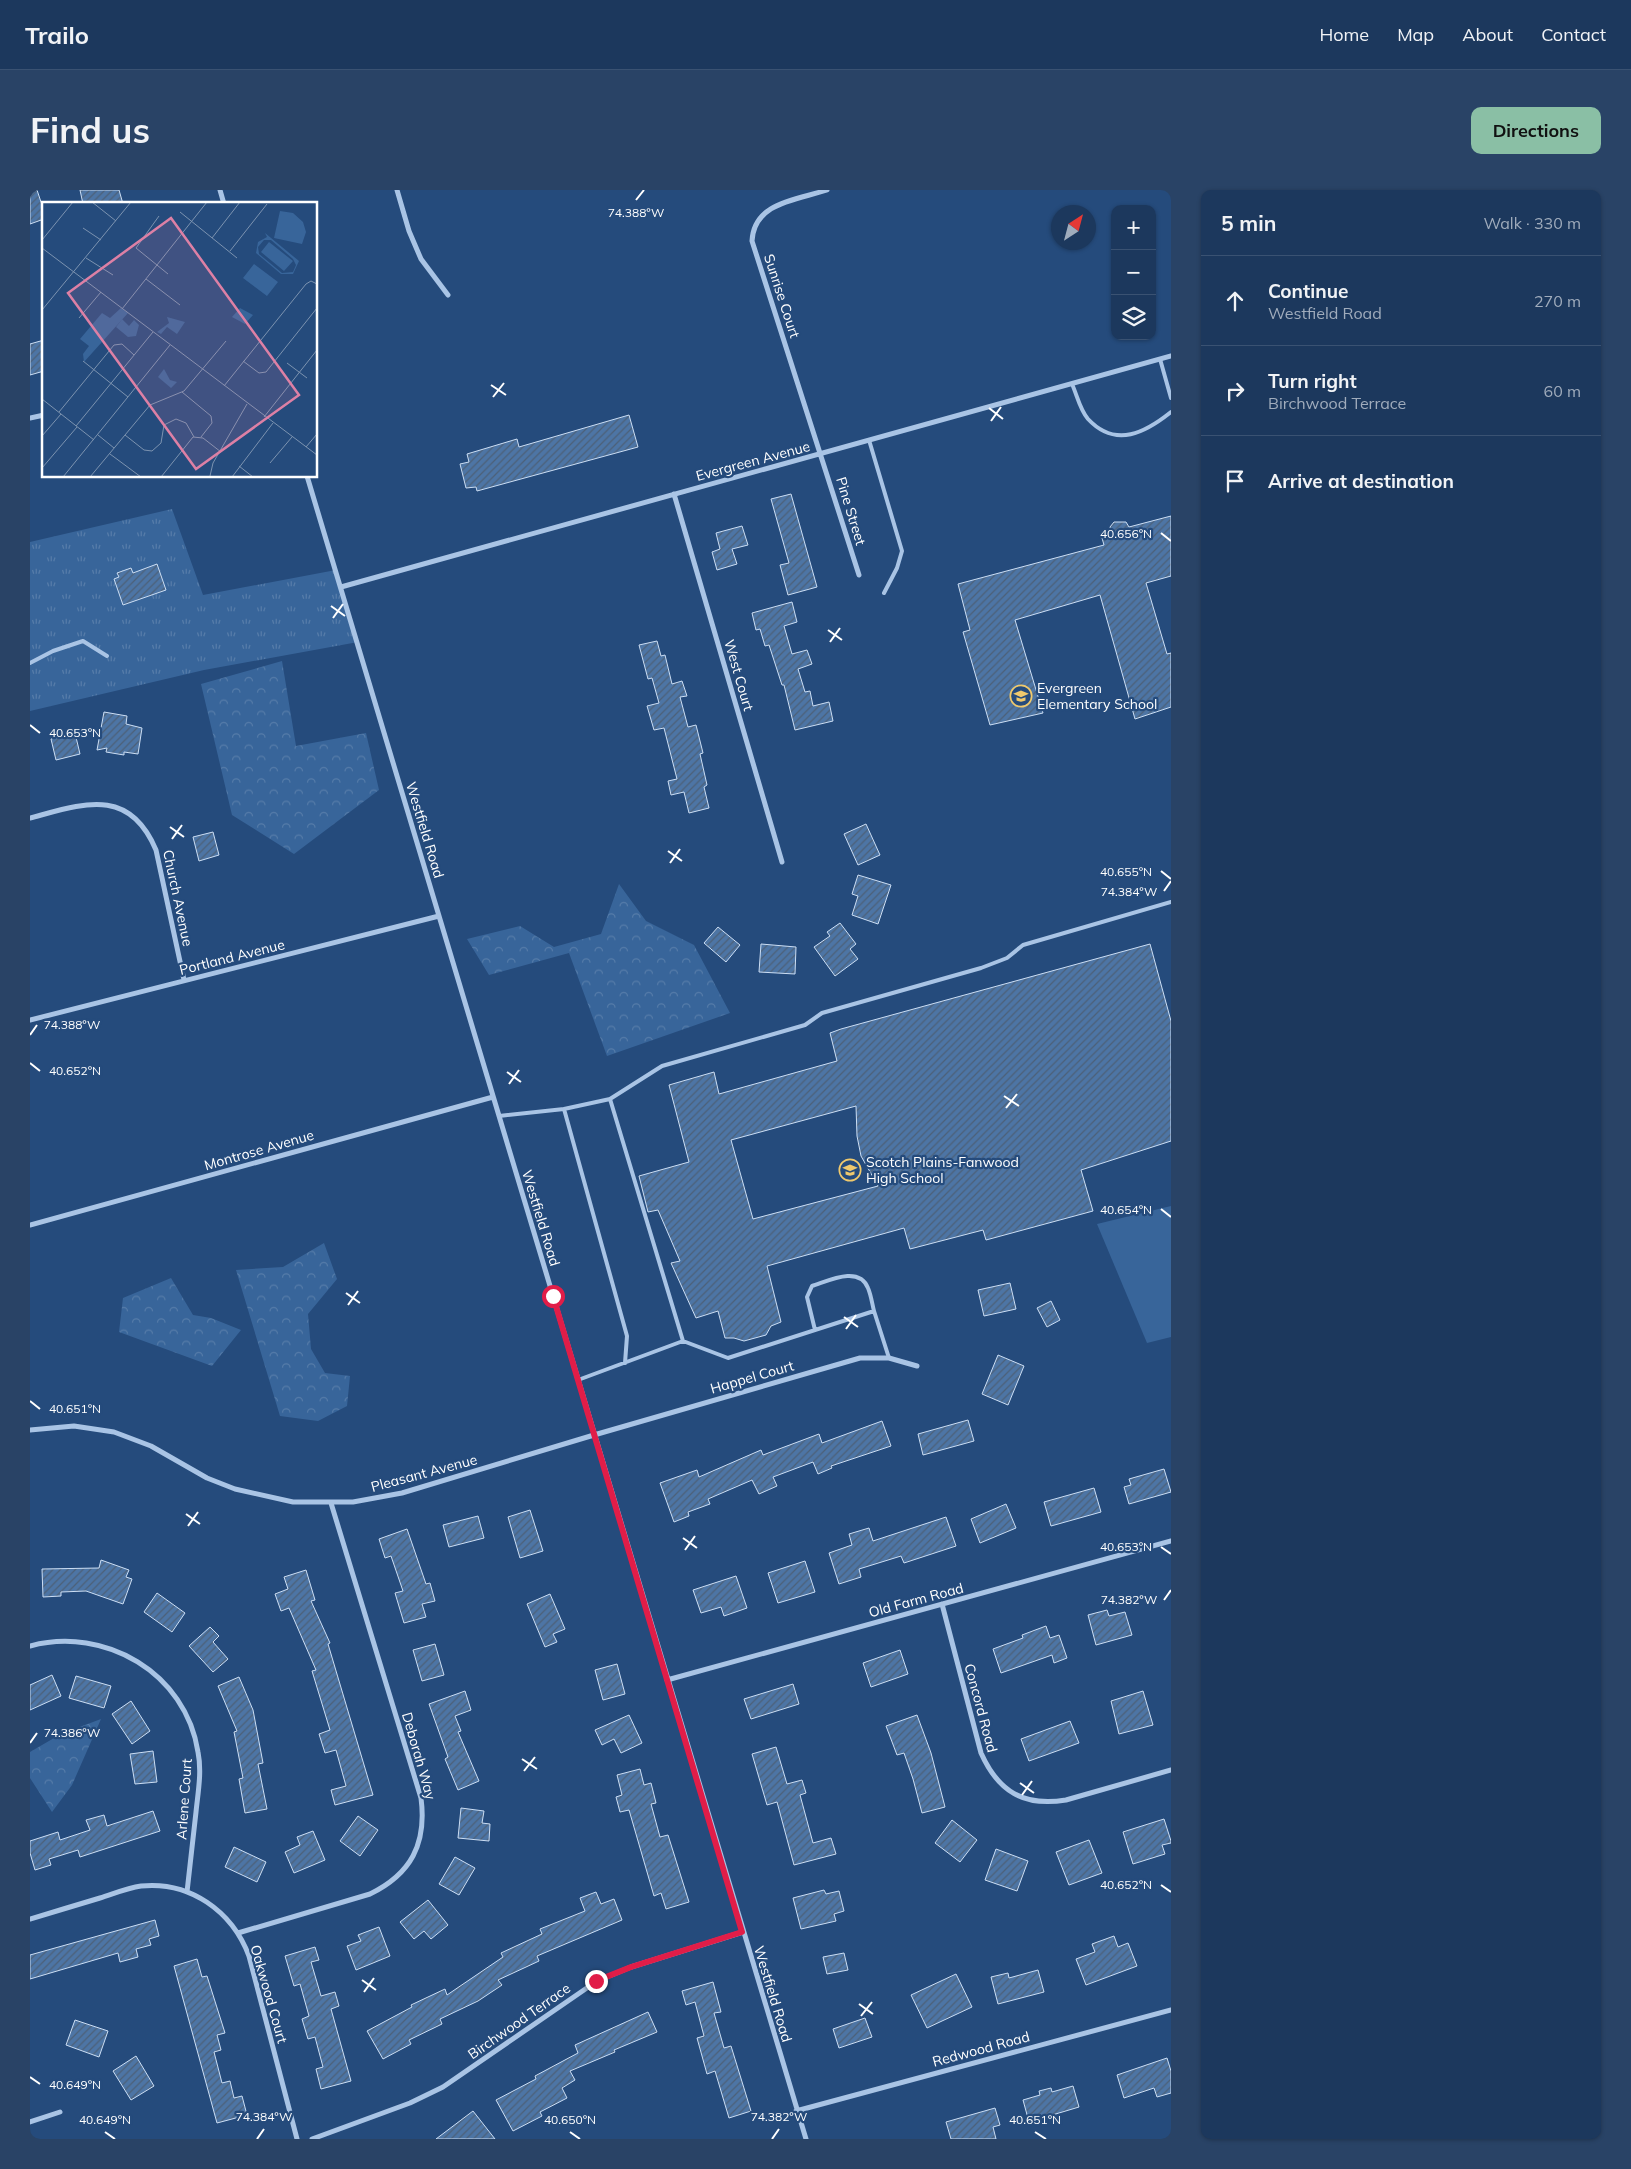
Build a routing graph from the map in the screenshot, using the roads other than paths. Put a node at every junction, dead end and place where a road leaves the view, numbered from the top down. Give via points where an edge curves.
1 (397, 190) edge
2 (827, 190) edge
3 (448, 295) dead end
4 (1171, 356) edge
5 (1160, 359) junction
6 (1072, 384) junction
7 (1171, 398) edge
8 (1171, 412) edge
9 (869, 440) junction
10 (822, 453) junction
11 (308, 478) edge
12 (674, 494) junction
13 (859, 575) dead end
14 (341, 587) junction
15 (884, 593) dead end
16 (107, 656) dead end
17 (30, 663) edge
18 (30, 818) edge
19 (782, 862) dead end
20 (1171, 902) edge
21 (439, 916) junction
22 (184, 980) junction
23 (30, 1020) edge
24 (493, 1097) junction
25 (610, 1099) junction
26 (564, 1109) junction
27 (499, 1116) junction
28 (30, 1226) edge
29 (874, 1311) junction
30 (815, 1330) junction
31 (684, 1341) junction
32 (889, 1358) junction
33 (625, 1363) junction
34 (917, 1366) dead end
35 (578, 1380) junction
36 (30, 1430) edge
37 (594, 1434) junction
38 (331, 1503) junction
39 (1171, 1541) edge
40 (942, 1604) junction
41 (30, 1646) edge
42 (667, 1680) junction
43 (1171, 1770) edge
44 (187, 1892) junction
45 (30, 1919) edge
46 (742, 1932) junction
47 (238, 1933) junction
48 (1171, 2010) edge
49 (796, 2110) junction
50 (60, 2112) dead end
51 (30, 2122) edge
52 (296, 2139) edge
53 (312, 2139) edge
54 (806, 2139) edge

1 - 3 street via 421,259
2 - 10 street, Sunrise Court via 772,207 763,213 755,226 752,241
4 - 5 street, Evergreen Avenue
5 - 6 street, Evergreen Avenue
5 - 7 lane
6 - 8 lane via 1087,418 1097,427 1121,435 1151,428
6 - 9 street, Evergreen Avenue
9 - 10 street, Evergreen Avenue
9 - 15 lane via 902,551
10 - 12 street, Evergreen Avenue
10 - 13 street, Pine Street
11 - 14 street, Westfield Road
12 - 14 street, Evergreen Avenue
12 - 19 street, West Court
14 - 21 street, Westfield Road
16 - 17 lane via 83,641
18 - 22 street, Church Avenue via 74,806 101,803 115,807 138,821 151,837 156,850
20 - 25 lane via 1023,945 1007,958 981,968 822,1013 805,1025 662,1066
21 - 22 street, Portland Avenue
21 - 24 street, Westfield Road
22 - 23 street, Portland Avenue
24 - 27 street, Westfield Road
24 - 28 street, Montrose Avenue
25 - 26 lane
25 - 31 lane
26 - 27 lane
26 - 33 lane via 627,1336
27 - 35 street, Westfield Road
29 - 30 lane
29 - 30 lane via 868,1286 855,1276 812,1286 807,1297
29 - 32 lane
30 - 31 lane via 728,1358
31 - 33 lane
32 - 34 street, Happel Court
32 - 37 street, Happel Court via 860,1358
33 - 35 lane
35 - 37 street, Westfield Road
36 - 38 street, Pleasant Avenue via 74,1426 114,1432 151,1446 207,1478 235,1489 293,1502
37 - 38 street, Pleasant Avenue via 402,1493
37 - 42 street, Westfield Road
38 - 47 street, Deborah Way via 421,1798 422,1832 409,1863 385,1887
39 - 40 street, Old Farm Road
40 - 42 street, Old Farm Road
40 - 43 street, Concord Road via 980,1752 988,1769 1009,1791 1036,1802 1051,1803
41 - 44 street, Arlene Court via 73,1640 114,1649 150,1670 178,1701 196,1739 200,1772
42 - 46 street, Westfield Road
44 - 45 street, Oakwood Court via 163,1886 132,1888
44 - 47 street, Oakwood Court via 220,1911
46 - 49 street, Westfield Road
46 - 53 street, Birchwood Terrace via 596,1981 443,2087 410,2103
47 - 52 street, Oakwood Court via 249,1956
48 - 49 street, Redwood Road
49 - 54 street, Westfield Road
50 - 51 street

